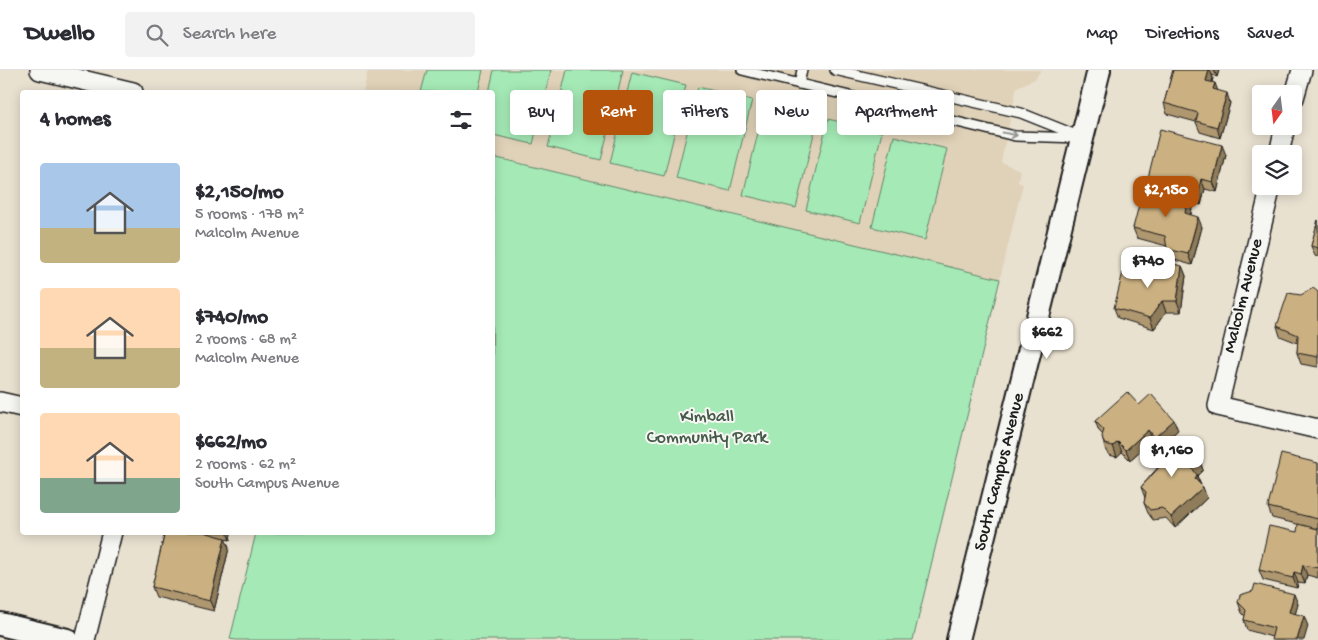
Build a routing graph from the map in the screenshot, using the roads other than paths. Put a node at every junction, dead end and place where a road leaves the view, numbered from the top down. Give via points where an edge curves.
1 (40, 70) edge
2 (742, 70) edge
3 (802, 70) edge
4 (835, 70) edge
5 (1099, 70) edge
6 (1302, 70) edge
7 (799, 84) junction
8 (1298, 85) edge
9 (125, 90) edge
10 (1083, 138) junction
11 (1269, 195) edge
12 (0, 402) edge
13 (20, 407) edge
14 (1318, 429) edge
15 (111, 535) edge
16 (0, 624) edge
17 (67, 640) edge
18 (85, 640) edge
19 (958, 640) edge

1 - 9 street
2 - 7 lane
3 - 7 lane
4 - 10 lane via 1021,113
5 - 10 street, South Campus Avenue
6 - 8 street
7 -> 10 lane via 1015,136
10 - 19 street, South Campus Avenue
11 - 14 street, Malcolm Avenue via 1218,406
12 - 13 street
15 - 18 street
16 - 17 street

